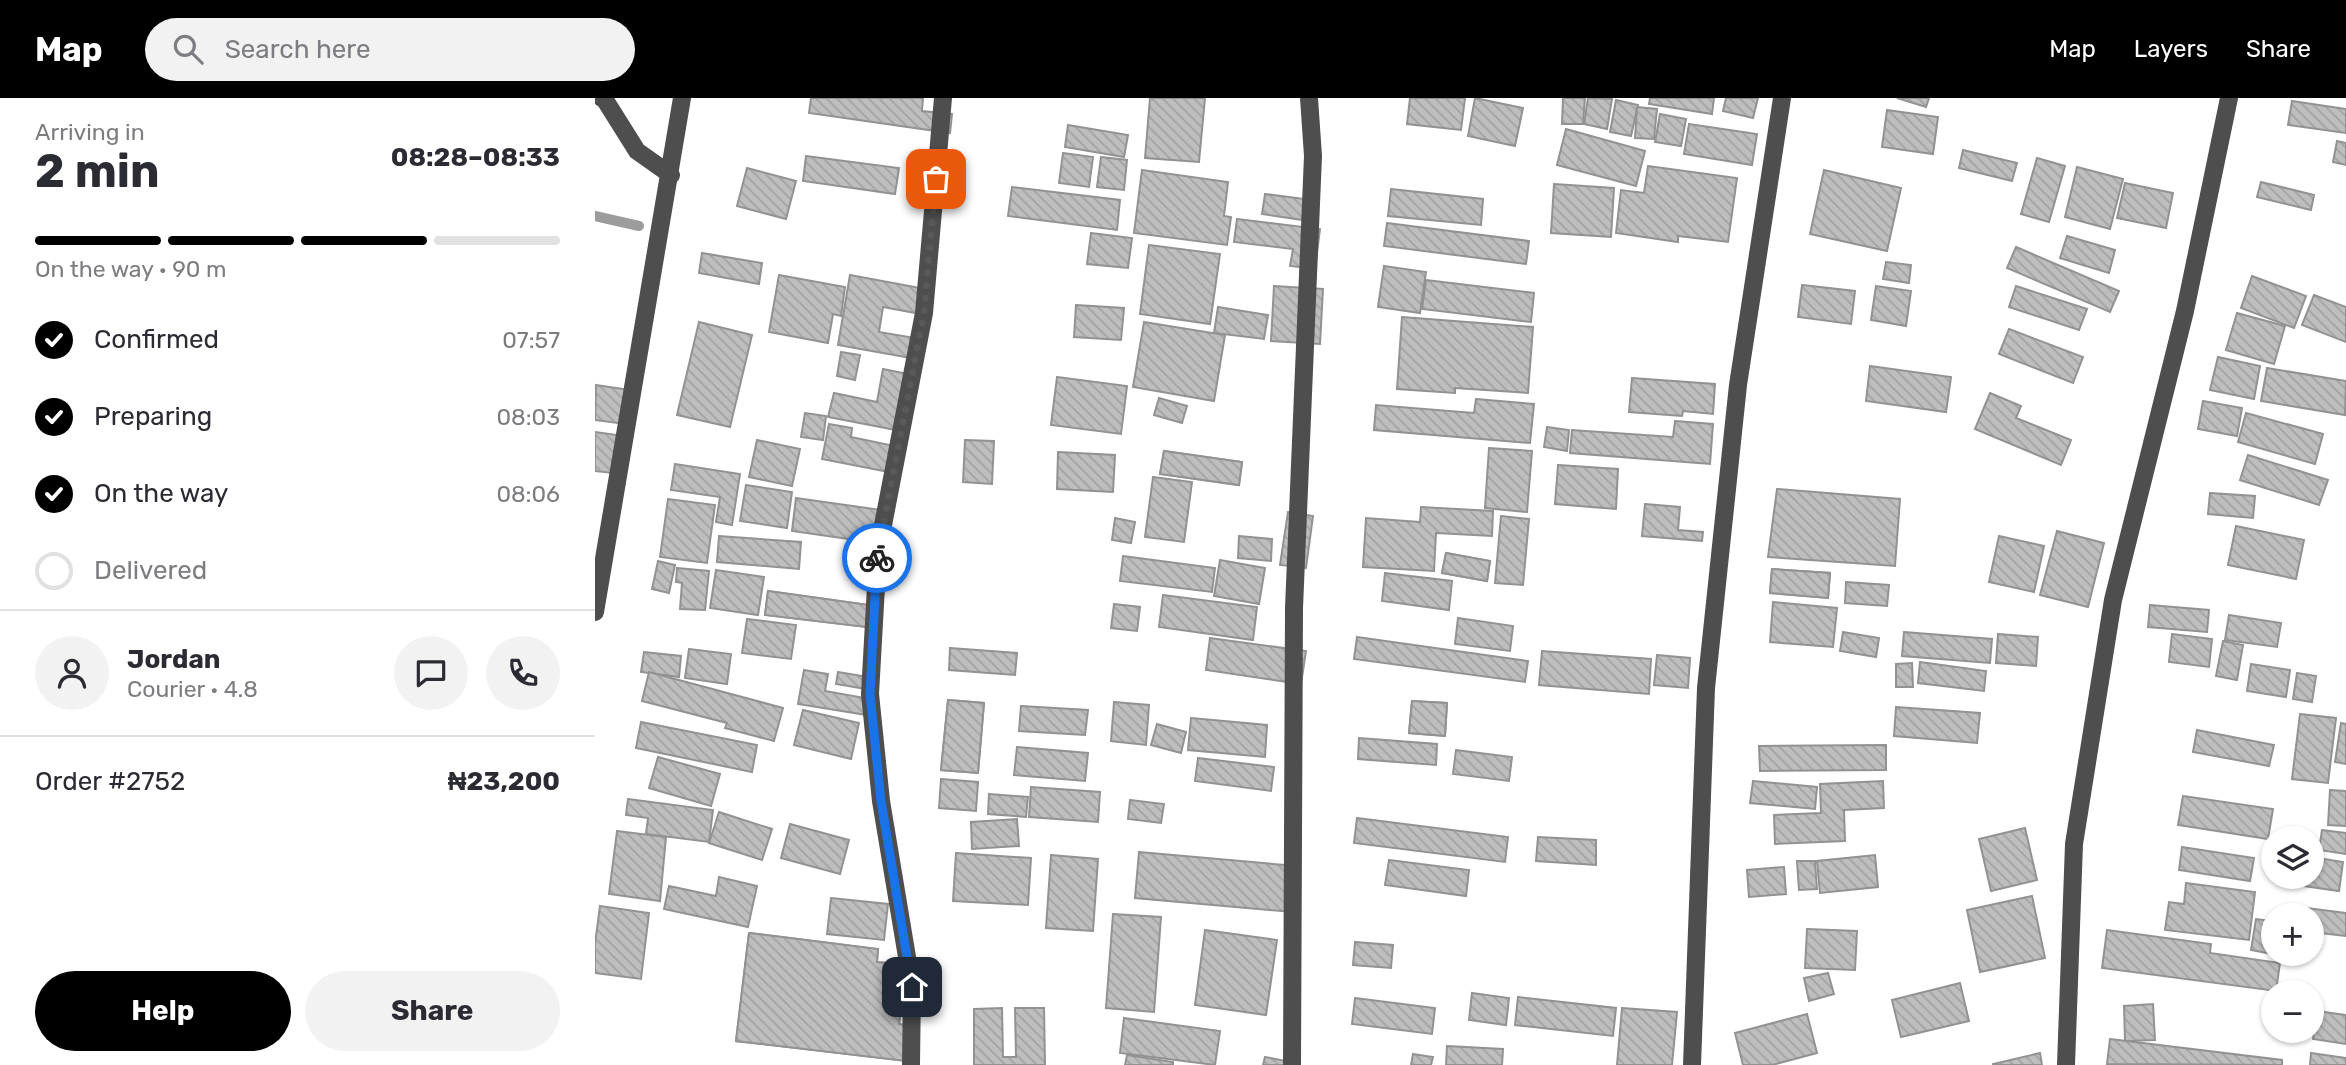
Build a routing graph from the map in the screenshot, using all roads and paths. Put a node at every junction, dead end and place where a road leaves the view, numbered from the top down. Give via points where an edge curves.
1 (602, 98) edge
2 (682, 98) edge
3 (943, 98) edge
4 (1310, 98) edge
5 (1782, 98) edge
6 (2229, 98) edge
7 (671, 175) junction
8 (595, 612) edge
9 (911, 1065) edge
10 (1292, 1065) edge
11 (1692, 1065) edge
12 (2067, 1065) edge

1 - 7 street via 637,151
2 - 7 street
3 - 9 street via 924,313 878,551 870,694 881,801 912,987
4 - 10 street via 1313,156 1294,608
5 - 11 street via 1738,385 1706,688
6 - 12 street via 2185,310 2113,600 2074,844
7 - 8 street

